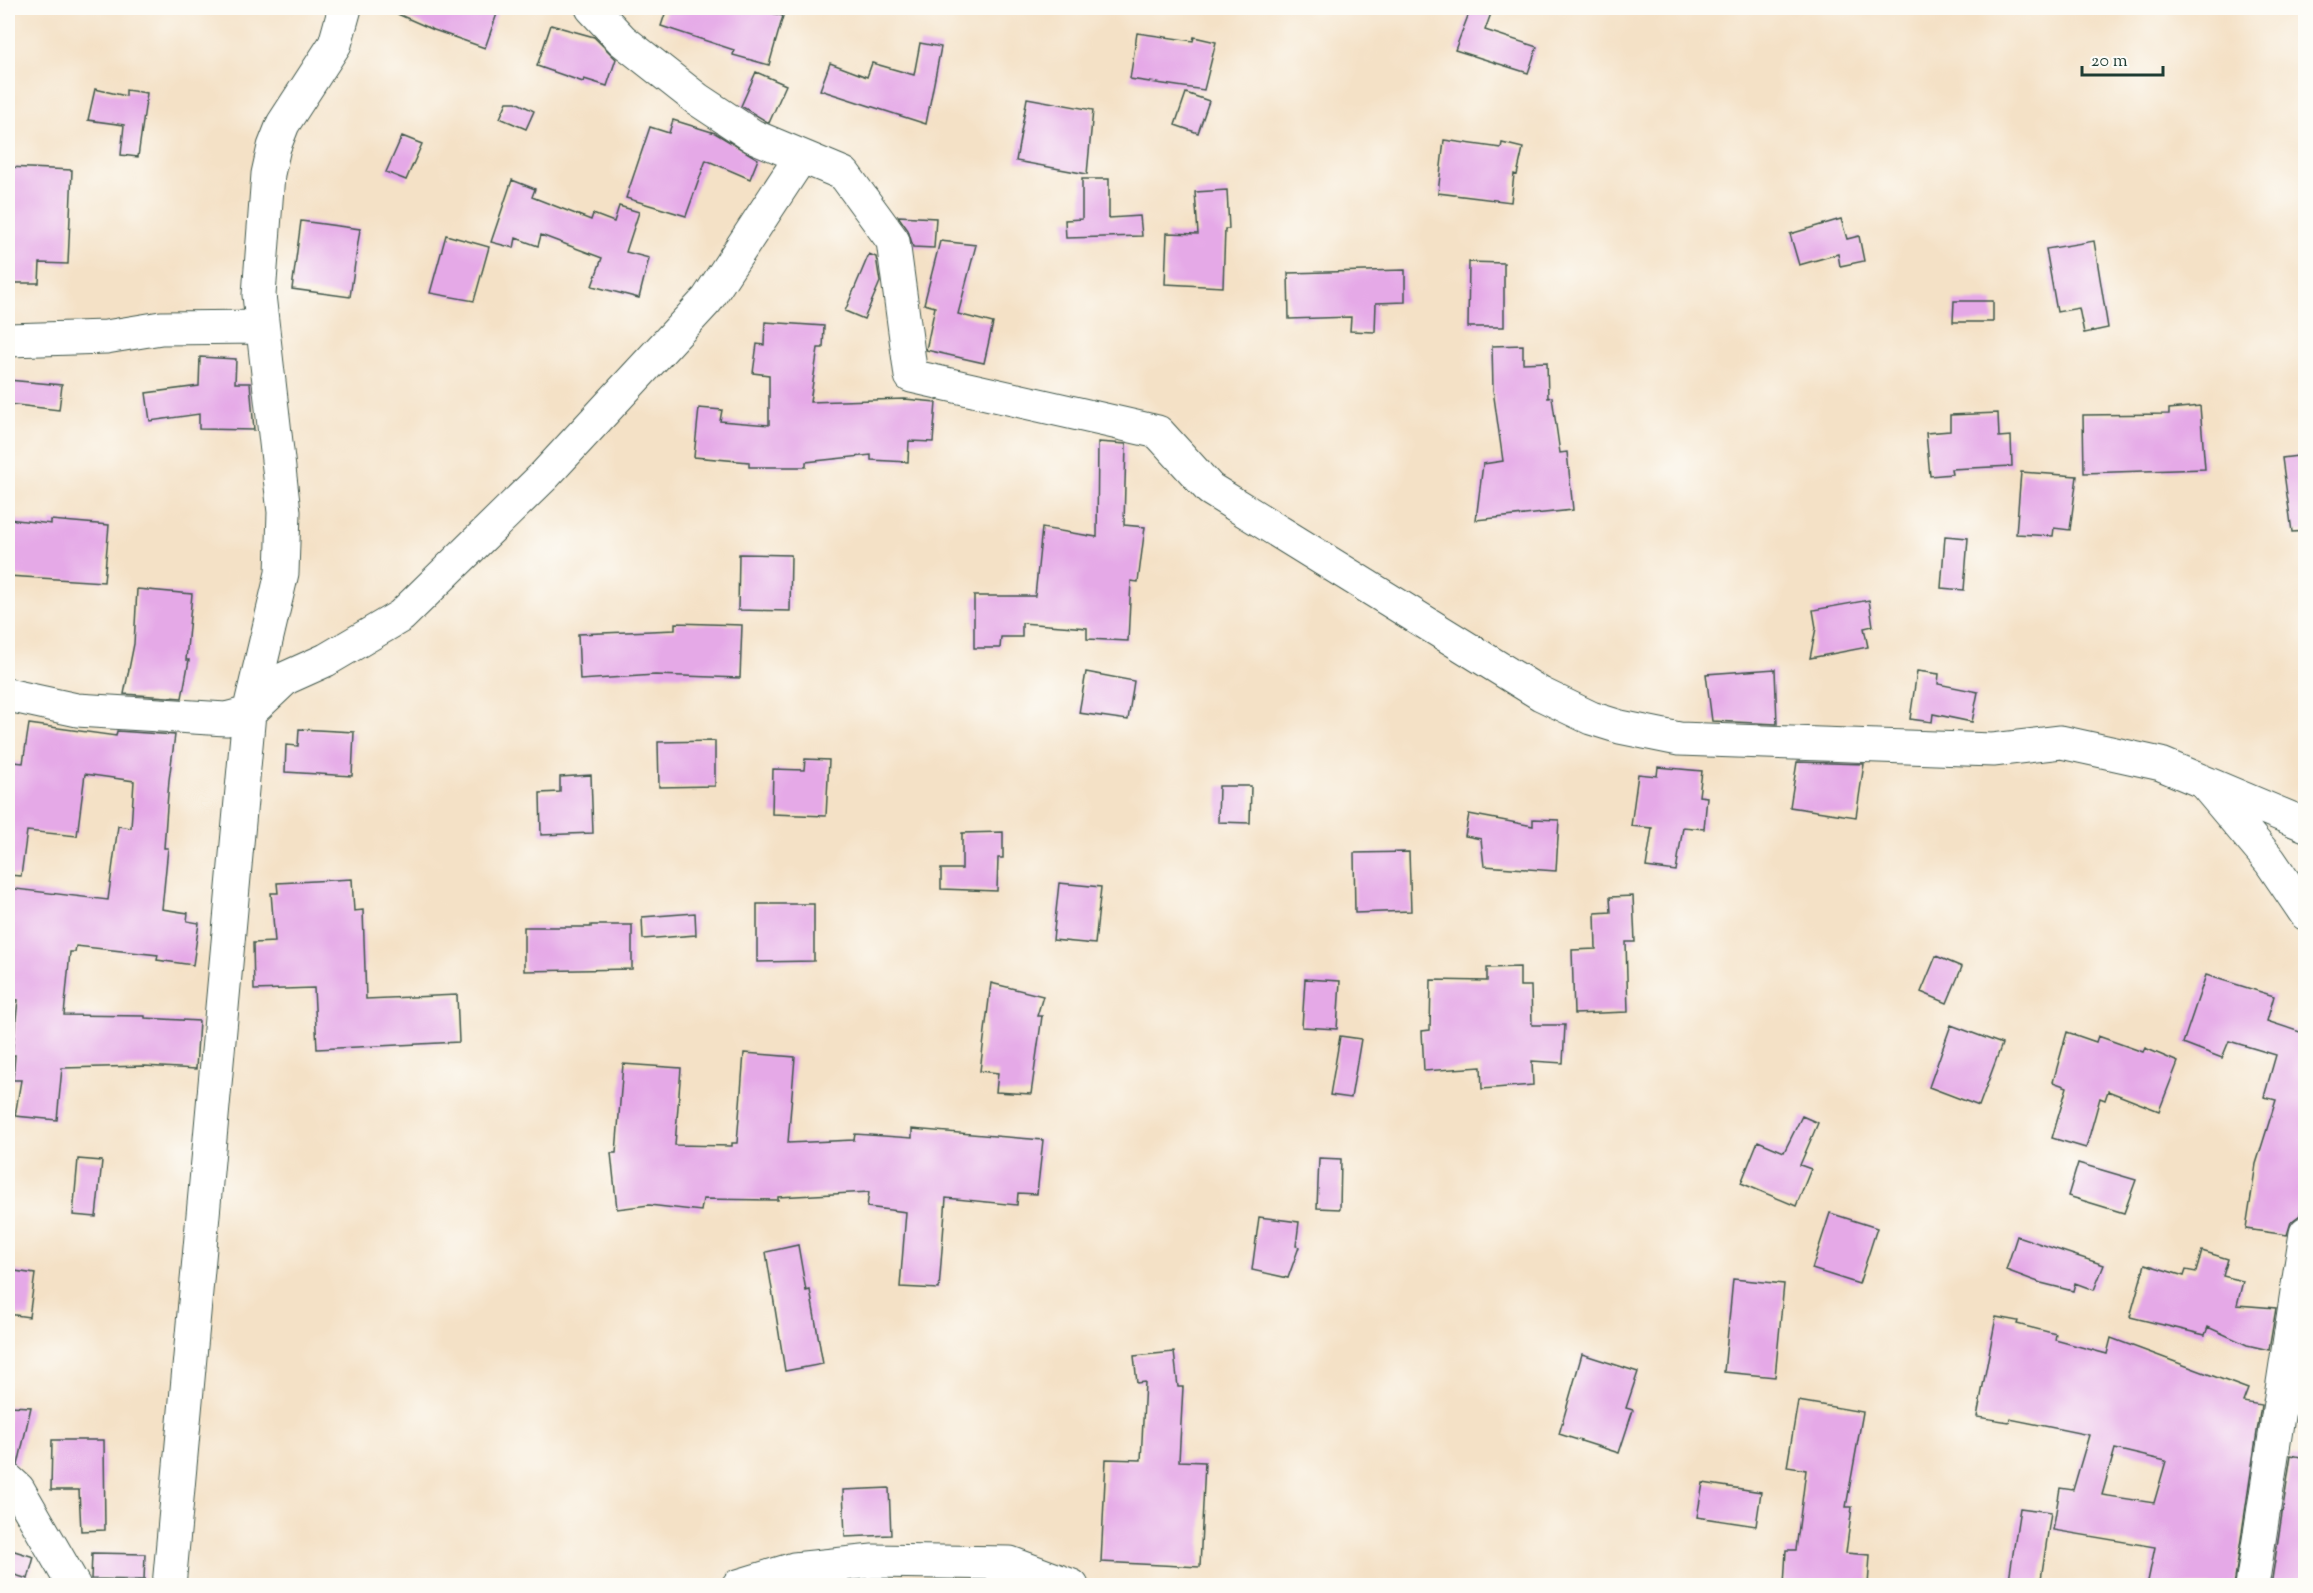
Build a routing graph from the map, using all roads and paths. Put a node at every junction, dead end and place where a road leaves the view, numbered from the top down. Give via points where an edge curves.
1 (345, 8) edge
2 (592, 8) edge
3 (801, 158) junction
4 (262, 327) junction
5 (8, 340) edge
6 (8, 695) edge
7 (249, 713) junction
8 (2202, 780) junction
9 (2306, 825) edge
10 (2306, 914) edge
11 (2306, 1233) edge
12 (8, 1480) edge
13 (74, 1586) edge
14 (169, 1586) edge
15 (738, 1586) edge
16 (1072, 1586) edge
17 (2252, 1586) edge

1 - 4 street via 335,44 284,124 274,147 268,174 259,295
2 - 3 street via 622,40 697,99 753,136
3 - 7 street via 707,300 544,476 401,616 326,660 286,678
3 - 8 street via 844,174 893,241 911,376 1158,432 1210,489 1541,694 1591,718 1679,739 1993,750 2061,741 2161,764
4 - 5 street via 161,328 106,337
4 - 7 street via 284,512 282,573
6 - 7 street via 77,710 226,719
7 - 14 street
8 - 9 street
8 - 10 street via 2270,861
11 - 17 street
12 - 13 street via 18,1490
15 - 16 street via 794,1569 873,1561 1010,1563

